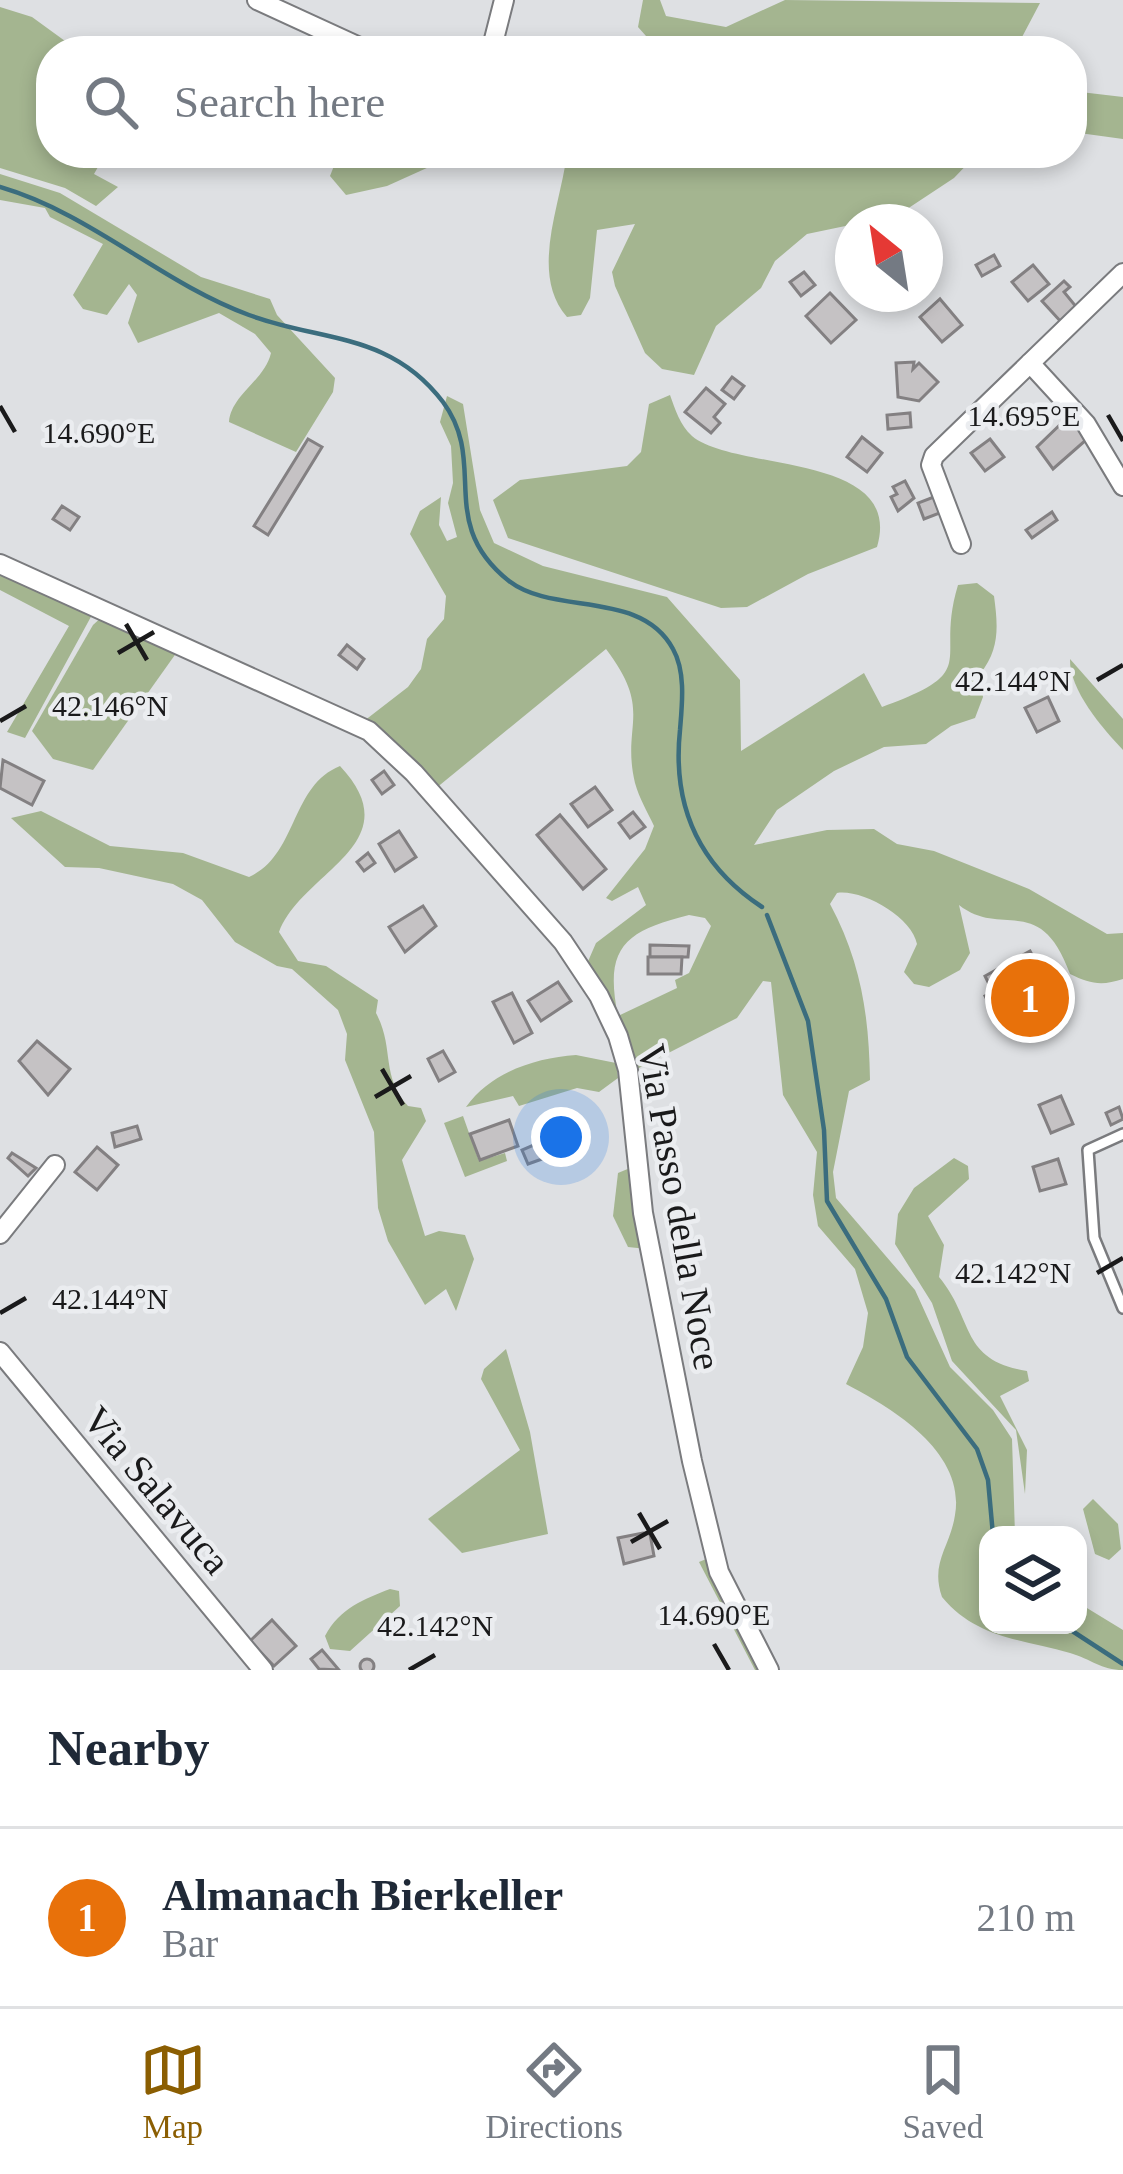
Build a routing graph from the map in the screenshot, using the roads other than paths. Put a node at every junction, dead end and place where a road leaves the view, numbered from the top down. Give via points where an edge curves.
1 (257, 0) edge
2 (504, 0) edge
3 (335, 36) edge
4 (495, 36) edge
5 (1123, 273) edge
6 (1030, 363) junction
7 (1123, 487) edge
8 (961, 544) dead end
9 (0, 564) edge
10 (1123, 1135) edge
11 (55, 1166) dead end
12 (0, 1234) edge
13 (1123, 1308) edge
14 (0, 1352) edge
15 (263, 1670) edge
16 (769, 1670) edge

1 - 3 street
2 - 4 street
5 - 6 street
6 - 7 street via 1086,424
6 - 8 street via 934,456
9 - 16 street, Via Passo della Noce via 369,731 563,942 599,995 623,1053 643,1213 692,1461 719,1572
10 - 13 lane via 1088,1150 1094,1238
11 - 12 street
14 - 15 street, Via Salavuca

